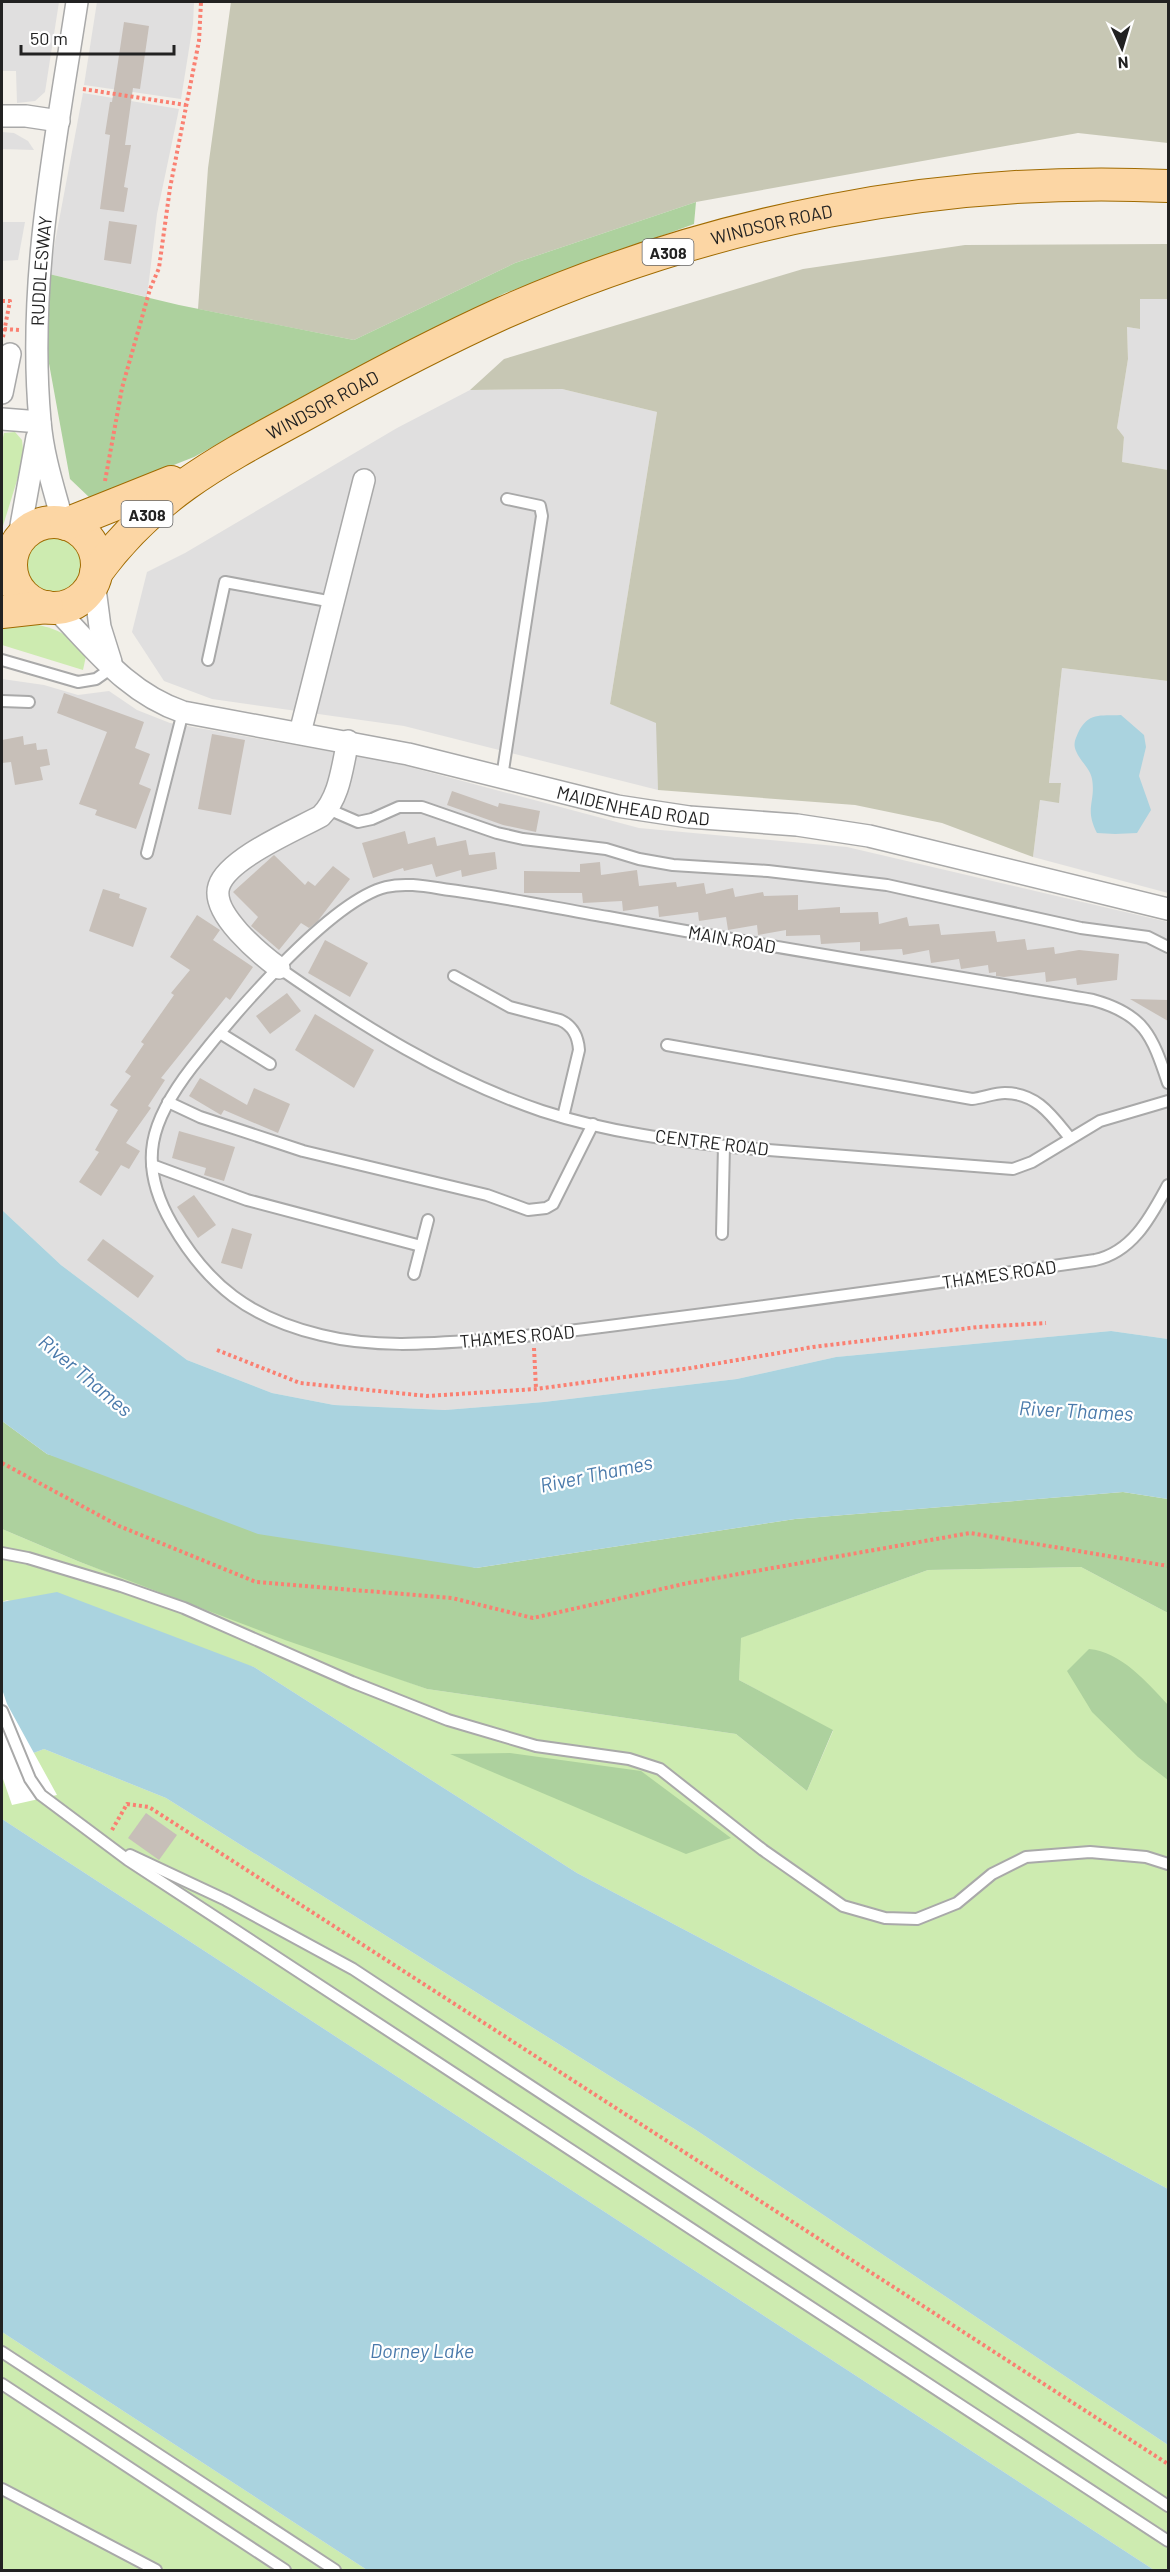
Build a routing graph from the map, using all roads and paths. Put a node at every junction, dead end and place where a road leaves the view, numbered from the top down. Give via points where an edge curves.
1 (77, 2) edge
2 (201, 2) edge
3 (64, 86) junction
4 (186, 105) junction
5 (2, 116) edge
6 (59, 121) junction
7 (1168, 186) edge
8 (2, 301) edge
9 (6, 349) edge
10 (2, 393) edge
11 (2, 419) edge
12 (40, 422) junction
13 (210, 467) junction
14 (364, 480) dead end
15 (507, 499) dead end
16 (108, 507) junction
17 (64, 524) junction
18 (11, 551) edge
19 (95, 577) junction
20 (333, 602) junction
21 (51, 607) junction
22 (2, 612) edge
23 (2, 660) edge
24 (208, 660) dead end
25 (113, 667) junction
26 (2, 701) edge
27 (29, 702) dead end
28 (183, 712) junction
29 (300, 733) junction
30 (348, 741) junction
31 (502, 777) junction
32 (328, 809) junction
33 (147, 853) dead end
34 (1168, 909) edge
35 (1168, 947) edge
36 (279, 969) junction
37 (454, 976) dead end
38 (220, 1033) junction
39 (667, 1045) dead end
40 (1164, 1055) edge
41 (270, 1064) dead end
42 (1168, 1083) edge
43 (1168, 1101) edge
44 (168, 1102) junction
45 (563, 1117) junction
46 (593, 1124) junction
47 (1070, 1138) junction
48 (724, 1146) junction
49 (152, 1166) junction
50 (1168, 1185) edge
51 (428, 1220) dead end
52 (722, 1234) dead end
53 (421, 1246) junction
54 (414, 1274) dead end
55 (1046, 1323) dead end
56 (533, 1336) junction
57 (217, 1350) dead end
58 (536, 1389) junction
59 (2, 1464) edge
60 (2, 1553) edge
61 (1168, 1566) edge
62 (2, 1711) edge
63 (101, 1826) dead end
64 (104, 1842) junction
65 (1168, 1864) edge
66 (2, 2352) edge
67 (2, 2384) edge
68 (1168, 2463) edge
69 (2, 2489) edge
70 (1168, 2506) edge
71 (1168, 2541) edge
72 (156, 2571) edge
73 (285, 2571) edge
74 (335, 2571) edge

1 - 3 street, RUDDLESWAY
2 - 4 path via 199,41
3 - 4 path
3 - 6 street, RUDDLESWAY
4 - 16 path via 159,268 122,388 107,464 104,494
5 - 6 street
6 - 12 street, RUDDLESWAY via 39,256
7 - 13 main road, WINDSOR ROAD / A308 via 1040,186 929,195 822,212 714,238 609,271 506,312 406,359
8 - 9 path via 10,301
9 - 10 street
11 - 12 street
12 - 17 street, RUDDLESWAY via 50,480
12 - 18 street, RUDDLESWAY
13 - 16 main road, WINDSOR ROAD / A308
13 - 19 main road, WINDSOR ROAD / A308 via 140,520
14 - 20 street
15 - 31 lane via 540,506 542,516
16 - 17 main road, WINDSOR ROAD / A308
17 - 18 main road via 38,525 26,532
17 - 19 main road via 83,534 91,544 96,557
18 - 21 main road via 16,585 32,602
19 - 21 main road via 78,600
19 - 25 street via 103,641
20 - 24 lane via 225,582
20 - 29 street
21 - 22 main road
21 - 25 street, MAIDENHEAD ROAD
23 - 25 lane via 78,682 96,679
25 - 28 street, MAIDENHEAD ROAD via 142,693
26 - 27 lane
28 - 29 street, MAIDENHEAD ROAD
28 - 33 lane
29 - 30 street, MAIDENHEAD ROAD
30 - 31 street, MAIDENHEAD ROAD
30 - 32 street
31 - 34 street, MAIDENHEAD ROAD via 654,812 870,836
32 - 35 lane via 358,822 399,807 422,807 523,838 606,849 665,864 887,885 1081,928 1148,937
32 - 36 street via 250,855 230,870 219,885 218,901 230,920 255,950
36 - 38 lane, THAMES ROAD
36 - 40 lane, MAIN ROAD via 325,926 373,892 395,885 428,886 1093,1000 1132,1016
36 - 45 lane, CENTRE ROAD via 426,1060 492,1092
37 - 45 lane via 510,1007 560,1020 574,1031 579,1050
38 - 41 lane
38 - 44 lane, THAMES ROAD
39 - 47 lane via 972,1099 1005,1093 1025,1096 1041,1104
40 - 42 lane, MAIN ROAD
43 - 47 lane, CENTRE ROAD via 1100,1121
44 - 46 lane via 279,1144 487,1196 528,1210 553,1204
44 - 49 lane, THAMES ROAD via 156,1126
45 - 46 lane, CENTRE ROAD
46 - 48 lane, CENTRE ROAD
47 - 48 lane, CENTRE ROAD via 1022,1167 1003,1169
48 - 52 lane
49 - 53 lane via 247,1200
49 - 56 lane, THAMES ROAD via 164,1208 204,1272 230,1295 271,1318 317,1335 382,1344
50 - 56 lane, THAMES ROAD via 1132,1241 1104,1258
51 - 53 lane
53 - 54 lane
55 - 58 path via 813,1347
56 - 58 path
57 - 58 path via 300,1383 427,1396
59 - 61 path via 119,1526 256,1582 452,1598 533,1618 688,1583 970,1533
60 - 65 lane via 184,1608 448,1720 536,1746 629,1759 660,1769 762,1850 843,1906 885,1918 917,1919 957,1903 992,1874 1026,1857 1090,1852 1146,1857
62 - 64 lane via 30,1779 41,1795
63 - 68 path via 111,1831 127,1804 149,1807
64 - 70 lane via 226,1900 353,1969
64 - 71 lane
66 - 74 lane
67 - 73 lane
69 - 72 lane

